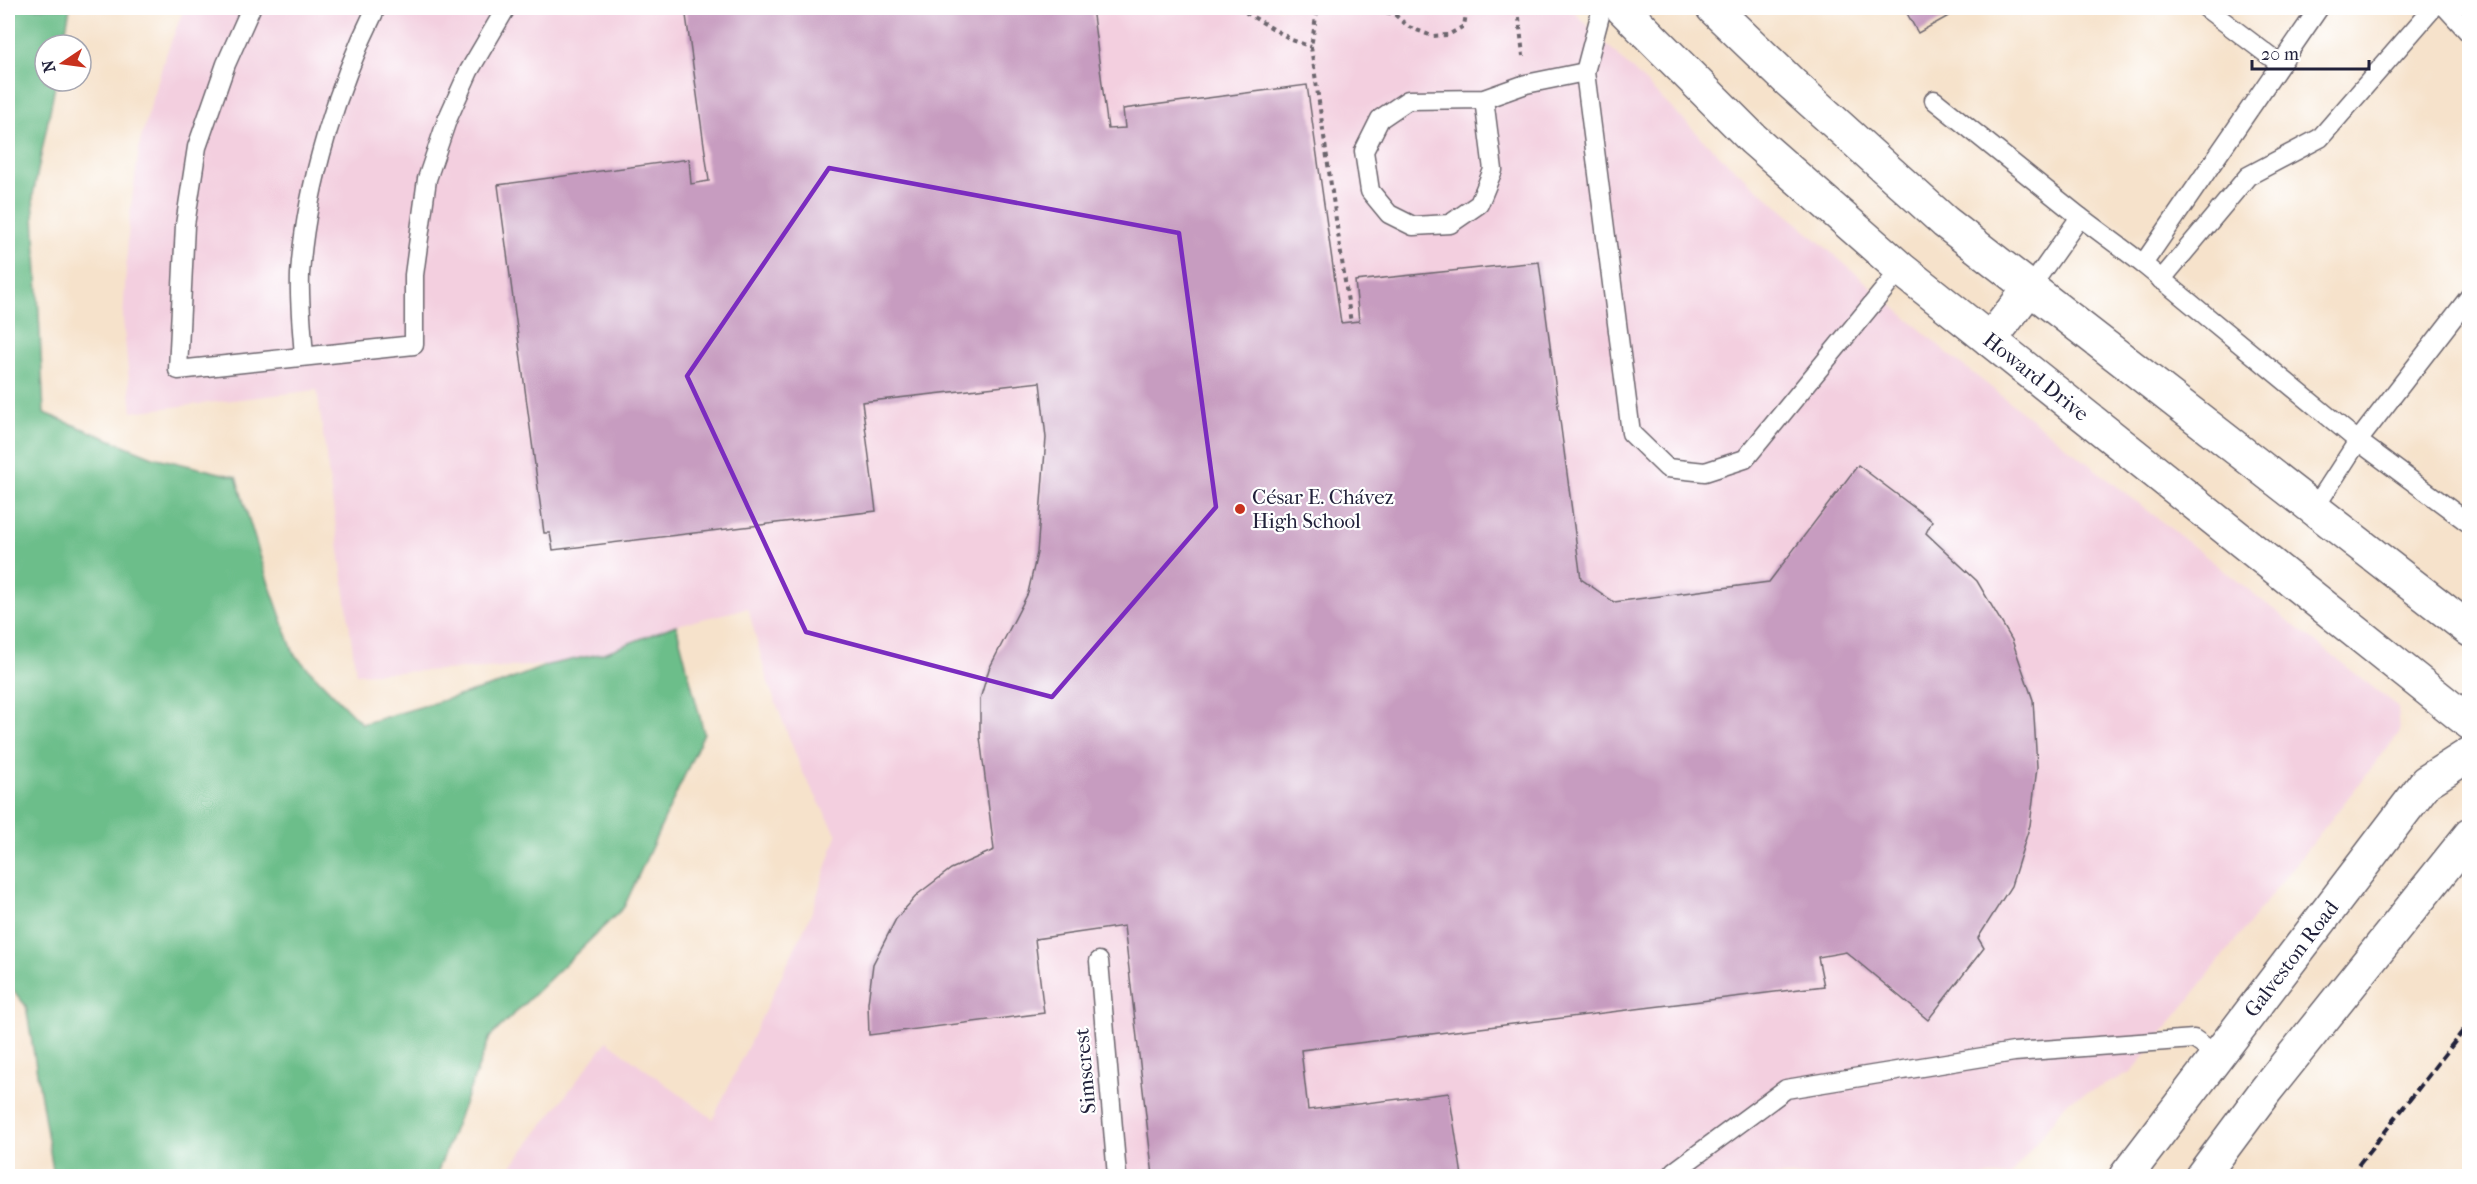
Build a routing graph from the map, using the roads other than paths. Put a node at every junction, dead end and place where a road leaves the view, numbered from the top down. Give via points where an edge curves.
1 (251, 8) edge
2 (376, 8) edge
3 (506, 8) edge
4 (1602, 8) edge
5 (1622, 8) edge
6 (1713, 8) edge
7 (2206, 8) edge
8 (2319, 8) edge
9 (2433, 8) edge
10 (2446, 8) edge
11 (2469, 34) edge
12 (2280, 64) junction
13 (1585, 72) junction
14 (1484, 99) junction
15 (1934, 100) dead end
16 (2079, 217) junction
17 (2143, 264) junction
18 (1901, 269) junction
19 (2161, 280) junction
20 (2030, 288) junction
21 (2469, 296) edge
22 (1990, 340) junction
23 (304, 356) junction
24 (2358, 441) junction
25 (2314, 509) junction
26 (2469, 524) edge
27 (2469, 630) edge
28 (2469, 723) edge
29 (2469, 754) edge
30 (2469, 835) edge
31 (1099, 961) dead end
32 (2217, 1055) junction
33 (1117, 1176) edge
34 (1671, 1176) edge
35 (2126, 1176) edge
36 (2202, 1176) edge

1 - 23 lane via 226,64 197,147 184,225 177,370
2 - 23 lane via 351,62 322,153 310,207 300,275
3 - 23 lane via 465,81 427,179 414,275 414,345
4 - 13 lane
5 - 18 main road, Howard Drive via 1753,139
6 - 20 main road via 1946,222
7 - 12 lane
8 - 12 lane
9 - 19 lane via 2320,138 2248,176
10 - 11 lane
12 - 17 lane
13 - 14 lane via 1526,84
13 - 18 lane via 1631,433 1667,468 1705,472 1745,459
14 - 14 lane via 1408,100 1380,119 1364,151 1370,191 1389,214 1413,226 1450,224 1479,204 1493,170
15 - 16 lane
16 - 17 lane
16 - 20 lane
17 - 19 lane
18 - 22 main road, Howard Drive
19 - 24 lane
20 - 22 main road
20 - 25 main road
21 - 24 lane via 2440,346 2401,397
22 - 28 main road, Howard Drive
24 - 25 lane
24 - 26 lane
25 - 27 main road
29 - 32 main road, Galveston Road via 2426,782
30 - 36 main road
31 - 33 lane, Simscrest
32 - 34 lane via 2194,1039 2026,1051 1786,1089
32 - 35 main road, Galveston Road

